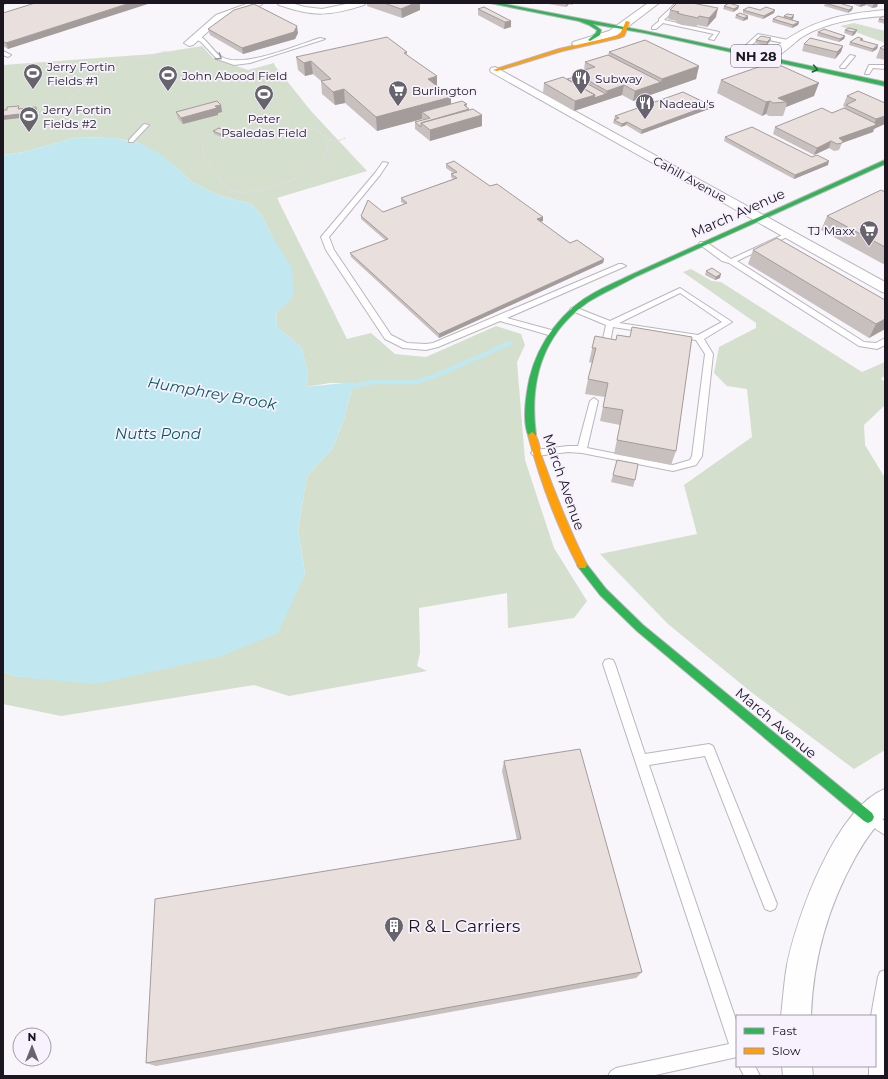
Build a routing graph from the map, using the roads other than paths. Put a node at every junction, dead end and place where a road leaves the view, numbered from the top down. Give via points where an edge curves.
1 (258, 3) edge
2 (282, 3) edge
3 (361, 3) edge
4 (492, 3) edge
5 (524, 3) edge
6 (654, 3) edge
7 (679, 3) edge
8 (885, 13) edge
9 (553, 14) junction
10 (662, 21) junction
11 (625, 26) junction
12 (654, 28) junction
13 (669, 38) junction
14 (322, 39) dead end
15 (712, 39) junction
16 (192, 40) joint
17 (590, 40) junction
18 (609, 40) junction
19 (788, 42) junction
20 (748, 46) junction
21 (561, 50) junction
22 (777, 52) junction
23 (852, 56) dead end
24 (767, 58) junction
25 (843, 67) junction
26 (885, 67) edge
27 (495, 70) joint
28 (867, 73) junction
29 (885, 77) edge
30 (885, 84) edge
31 (146, 125) dead end
32 (131, 141) dead end
33 (885, 162) edge
34 (385, 163) dead end
35 (761, 218) junction
36 (789, 234) junction
37 (703, 244) junction
38 (732, 261) junction
39 (622, 266) dead end
40 (885, 288) edge
41 (574, 310) junction
42 (499, 318) junction
43 (610, 324) junction
44 (552, 334) junction
45 (699, 338) junction
46 (885, 341) edge
47 (605, 348) edge
48 (594, 401) dead end
49 (582, 450) junction
50 (536, 453) junction
51 (609, 664) dead end
52 (641, 760) junction
53 (879, 816) edge
54 (770, 904) dead end
55 (885, 977) edge
56 (796, 1015) edge
57 (736, 1042) edge
58 (736, 1050) edge
59 (748, 1067) edge
60 (616, 1076) edge
61 (752, 1076) edge
62 (877, 1076) edge

1 - 16 street via 219,17
2 - 3 street via 304,11 321,13
4 - 9 main road, NH 28
5 - 11 main road, NH 28
6 - 11 street
7 - 10 lane
8 - 19 street via 820,25
9 - 11 main road, NH 28
9 - 17 main road via 595,26 599,32
10 - 12 lane
10 - 15 lane via 717,32
11 - 12 main road, NH 28
11 - 13 main road, NH 28
11 - 17 street via 607,36
11 - 18 main road via 622,35
12 - 15 main road, NH 28
13 - 18 main road via 642,34
13 - 24 main road, NH 28
16 -> 14 lane via 203,41 219,58 234,63 248,62
15 - 20 main road, NH 28
17 - 21 street
18 - 21 main road
19 - 20 lane via 758,36
19 - 22 street
20 - 22 main road, NH 28
21 - 27 main road
22 - 24 street
22 - 25 main road, NH 28
23 - 25 lane
24 -> 30 main road, NH 28
25 - 28 main road, NH 28
26 - 28 lane via 871,66
27 - 35 street, Cahill Avenue
28 - 29 main road, NH 28
31 - 32 lane
33 - 35 main road, March Avenue
34 - 42 lane via 324,237 388,338 406,346 426,347
35 - 36 street, Cahill Avenue
35 - 37 main road, March Avenue
36 - 38 lane via 775,244
36 - 40 street, Cahill Avenue
37 - 38 lane
37 - 41 main road, March Avenue via 599,293
38 - 46 lane via 862,344 877,346
39 - 42 lane
41 - 43 lane
41 - 44 main road, March Avenue
42 - 44 lane
43 - 45 lane
43 - 45 lane via 680,290 728,322
43 - 47 lane
44 - 50 main road, March Avenue via 538,358 528,402
45 - 49 lane via 709,354 697,456 693,463 673,468
48 - 49 lane
49 - 50 lane
50 - 53 main road, March Avenue via 567,538 584,569 608,599 646,633
51 - 52 lane
52 - 54 lane via 710,750
52 - 57 lane
53 - 56 street via 844,852 820,901 801,971
55 - 62 lane via 877,1027
58 - 60 lane
59 - 61 lane

